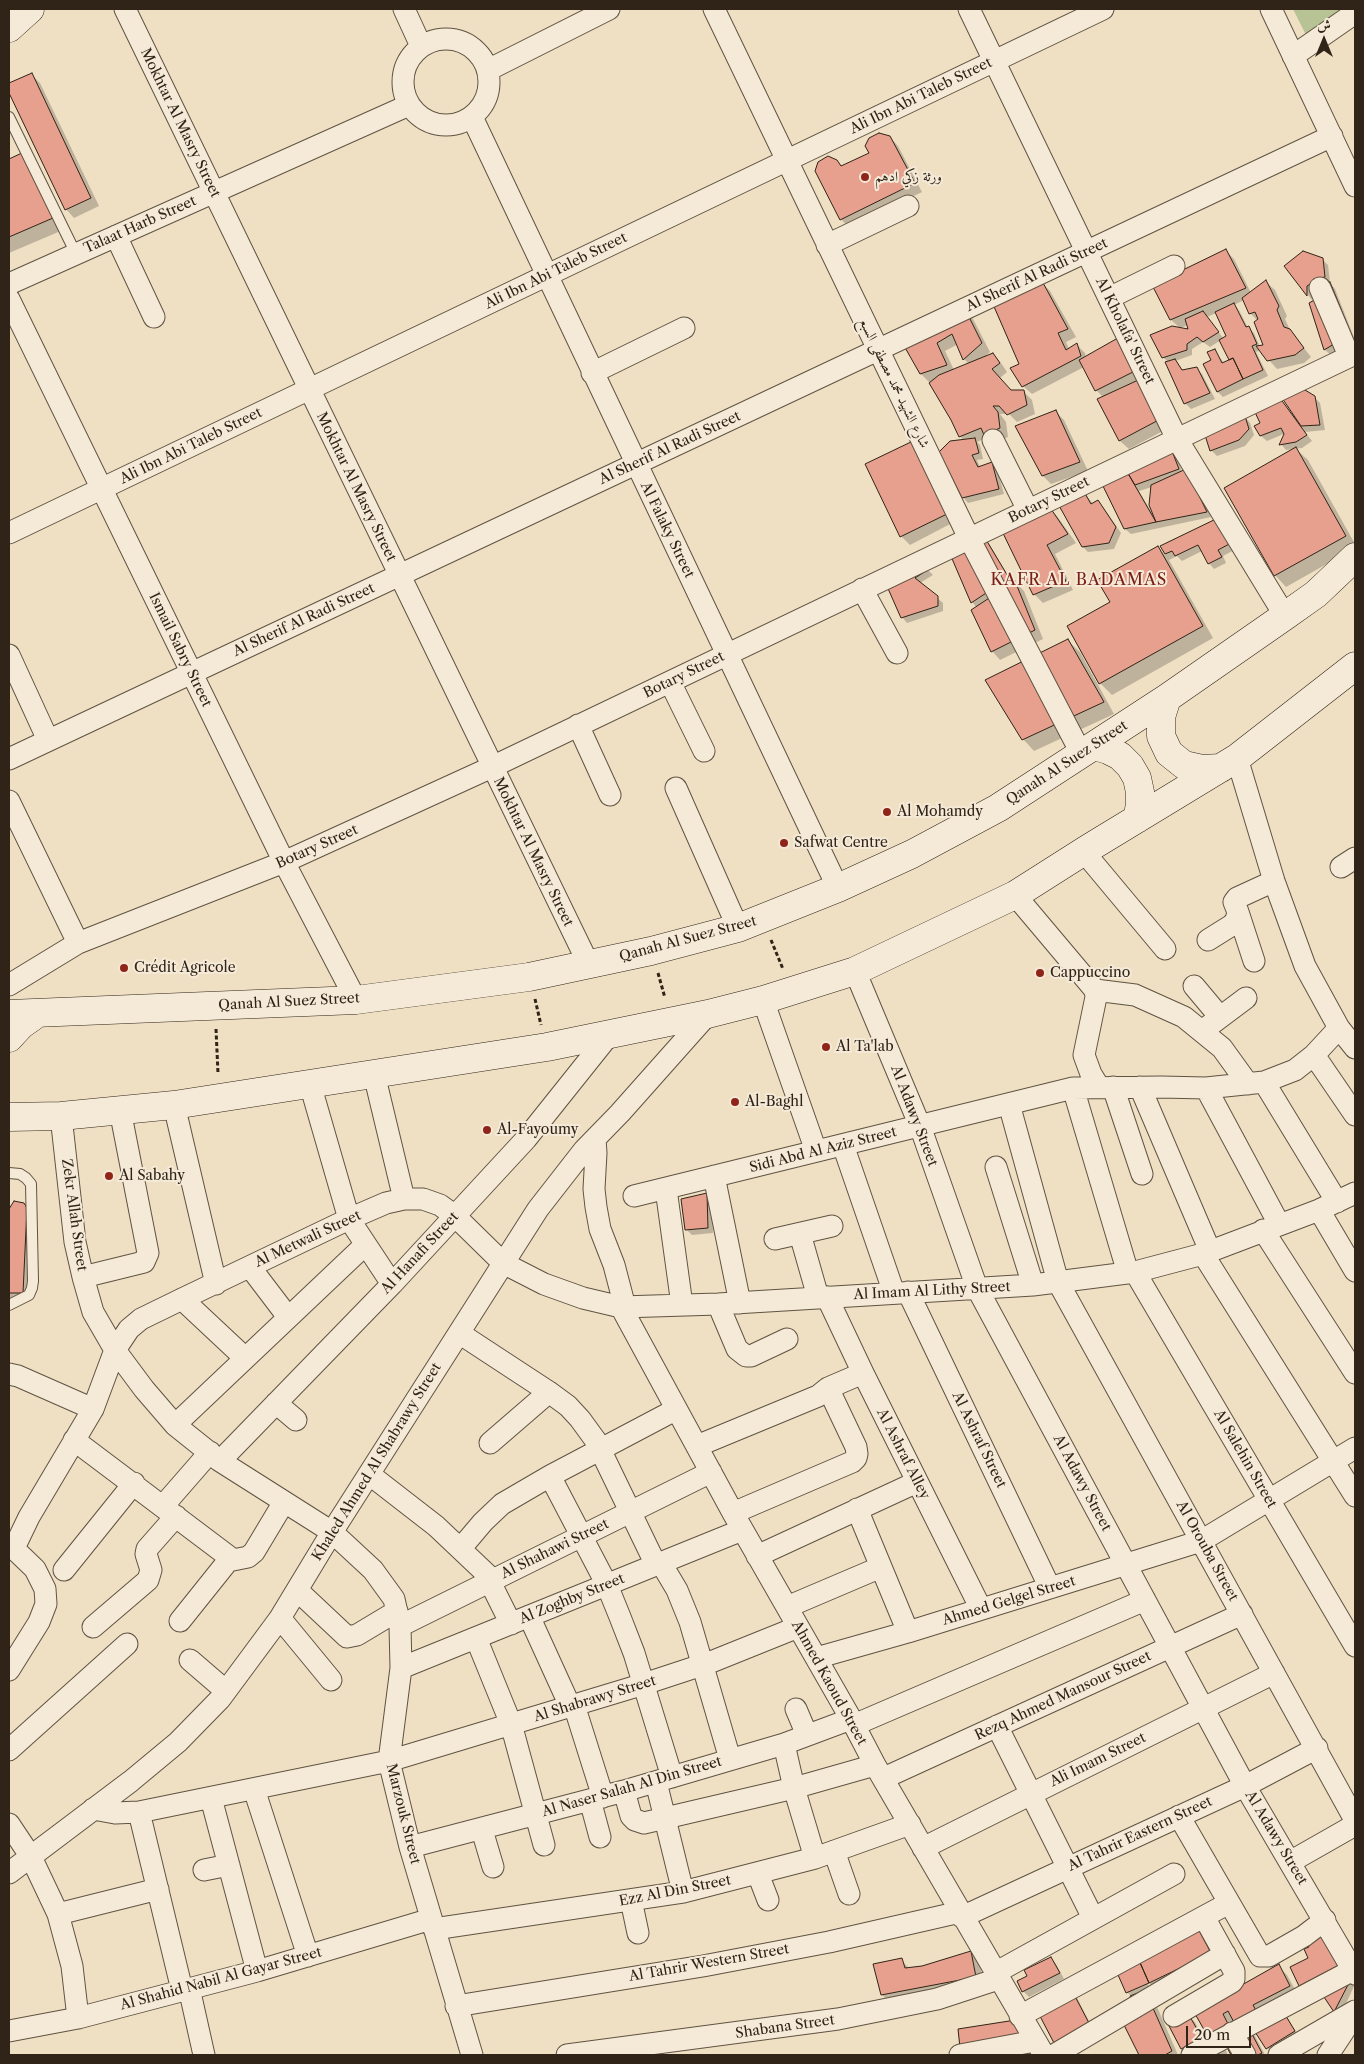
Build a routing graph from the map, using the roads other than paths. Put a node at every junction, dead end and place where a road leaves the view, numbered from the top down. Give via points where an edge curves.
1 (30, 9) edge
2 (125, 9) edge
3 (404, 9) edge
4 (609, 9) edge
5 (714, 9) edge
6 (969, 9) edge
7 (1103, 9) edge
8 (1271, 9) edge
9 (1081, 13) edge
10 (1355, 13) edge
11 (9, 28) edge
12 (421, 46) junction
13 (1293, 56) junction
14 (994, 61) junction
15 (488, 70) junction
16 (409, 105) junction
17 (9, 117) edge
18 (472, 117) junction
19 (1332, 136) junction
20 (787, 160) junction
21 (1355, 186) edge
22 (214, 192) junction
23 (908, 206) dead end
24 (116, 236) junction
25 (827, 245) junction
26 (1086, 252) junction
27 (76, 254) junction
28 (1174, 266) dead end
29 (546, 276) junction
30 (9, 284) edge
31 (1320, 288) dead end
32 (1109, 298) junction
33 (9, 299) edge
34 (154, 317) dead end
35 (684, 328) dead end
36 (878, 350) junction
37 (1352, 355) edge
38 (592, 373) junction
39 (309, 389) junction
40 (1177, 439) junction
41 (992, 440) dead end
42 (636, 464) junction
43 (101, 489) junction
44 (1028, 510) junction
45 (9, 533) edge
46 (969, 538) junction
47 (1355, 557) edge
48 (399, 575) junction
49 (862, 589) junction
50 (1285, 616) junction
51 (897, 653) dead end
52 (726, 654) junction
53 (9, 655) edge
54 (1355, 666) edge
55 (191, 673) junction
56 (670, 682) junction
57 (1167, 698) junction
58 (578, 725) junction
59 (48, 740) junction
60 (1088, 750) junction
61 (704, 751) dead end
62 (9, 758) edge
63 (1229, 763) junction
64 (492, 767) junction
65 (676, 788) dead end
66 (610, 795) dead end
67 (9, 801) edge
68 (1137, 819) junction
69 (1084, 852) junction
70 (284, 862) junction
71 (1274, 881) junction
72 (838, 888) junction
73 (1015, 895) junction
74 (1238, 912) junction
75 (738, 928) junction
76 (1208, 940) dead end
77 (78, 943) junction
78 (1165, 949) dead end
79 (1254, 961) dead end
80 (589, 965) junction
81 (855, 971) junction
82 (9, 985) edge
83 (1194, 986) dead end
84 (1094, 990) junction
85 (1246, 998) dead end
86 (356, 1000) junction
87 (764, 1000) junction
88 (38, 1013) junction
89 (9, 1014) edge
90 (708, 1014) junction
91 (1220, 1018) junction
92 (1339, 1028) junction
93 (1202, 1031) junction
94 (609, 1035) junction
95 (9, 1038) edge
96 (1355, 1046) edge
97 (1314, 1055) junction
98 (374, 1074) junction
99 (1256, 1083) junction
100 (310, 1084) junction
101 (1106, 1087) junction
102 (1140, 1087) junction
103 (1073, 1088) junction
104 (1206, 1088) junction
105 (9, 1094) edge
106 (1010, 1104) junction
107 (174, 1105) junction
108 (120, 1110) junction
109 (1355, 1115) edge
110 (35, 1117) edge
111 (920, 1126) junction
112 (594, 1139) junction
113 (843, 1145) junction
114 (816, 1151) junction
115 (1024, 1158) junction
116 (9, 1173) edge
117 (1142, 1174) dead end
118 (714, 1176) junction
119 (666, 1189) junction
120 (634, 1196) dead end
121 (404, 1199) junction
122 (1337, 1202) edge
123 (455, 1216) junction
124 (349, 1219) junction
125 (832, 1226) dead end
126 (1271, 1227) junction
127 (800, 1234) junction
128 (776, 1239) dead end
129 (365, 1245) junction
130 (1207, 1252) junction
131 (503, 1263) junction
132 (250, 1267) junction
133 (1355, 1271) edge
134 (1131, 1272) junction
135 (82, 1277) junction
136 (1058, 1282) junction
137 (216, 1284) junction
138 (392, 1284) junction
139 (1033, 1285) junction
140 (977, 1288) junction
141 (901, 1292) junction
142 (823, 1297) junction
143 (182, 1298) junction
144 (740, 1303) junction
145 (718, 1304) junction
146 (9, 1305) edge
147 (682, 1305) junction
148 (623, 1307) junction
149 (288, 1317) junction
150 (459, 1332) junction
151 (787, 1339) dead end
152 (116, 1350) junction
153 (245, 1358) junction
154 (863, 1373) junction
155 (1355, 1373) edge
156 (9, 1374) edge
157 (828, 1388) junction
158 (549, 1392) junction
159 (276, 1403) junction
160 (93, 1409) junction
161 (675, 1410) junction
162 (296, 1420) dead end
163 (175, 1424) junction
164 (74, 1440) junction
165 (490, 1443) dead end
166 (697, 1446) junction
167 (1355, 1448) edge
168 (599, 1450) junction
169 (215, 1457) junction
170 (1334, 1462) junction
171 (711, 1472) junction
172 (369, 1474) junction
173 (550, 1476) junction
174 (917, 1482) junction
175 (134, 1483) junction
176 (1355, 1496) edge
177 (1269, 1500) junction
178 (284, 1502) junction
179 (857, 1509) junction
180 (169, 1511) junction
181 (631, 1512) junction
182 (738, 1522) junction
183 (332, 1532) junction
184 (581, 1537) junction
185 (1201, 1541) junction
186 (12, 1546) edge
187 (461, 1548) junction
188 (757, 1556) junction
189 (232, 1559) junction
190 (659, 1564) junction
191 (1126, 1565) junction
192 (881, 1567) junction
193 (64, 1570) dead end
194 (491, 1581) junction
195 (606, 1585) junction
196 (1050, 1588) junction
197 (298, 1591) junction
198 (1145, 1600) junction
199 (787, 1607) junction
200 (981, 1609) junction
201 (1242, 1614) junction
202 (280, 1618) junction
203 (398, 1619) junction
204 (520, 1620) junction
205 (180, 1621) dead end
206 (93, 1627) dead end
207 (798, 1627) junction
208 (908, 1632) junction
209 (476, 1638) junction
210 (127, 1644) dead end
211 (1355, 1646) edge
212 (1170, 1647) junction
213 (816, 1658) junction
214 (190, 1660) dead end
215 (702, 1665) junction
216 (401, 1668) junction
217 (9, 1670) edge
218 (1274, 1673) junction
219 (331, 1680) dead end
220 (644, 1684) junction
221 (226, 1691) junction
222 (572, 1706) junction
223 (1203, 1708) junction
224 (796, 1709) dead end
225 (852, 1722) junction
226 (511, 1724) junction
227 (997, 1726) junction
228 (807, 1735) junction
229 (784, 1744) junction
230 (1317, 1748) junction
231 (9, 1750) edge
232 (730, 1759) junction
233 (389, 1761) junction
234 (879, 1772) junction
235 (664, 1779) junction
236 (1245, 1786) junction
237 (794, 1788) junction
238 (254, 1789) junction
239 (624, 1791) junction
240 (1030, 1793) junction
241 (211, 1798) junction
242 (596, 1798) junction
243 (93, 1810) junction
244 (139, 1812) junction
245 (537, 1814) junction
246 (1179, 1816) junction
247 (665, 1819) junction
248 (1355, 1820) edge
249 (9, 1824) edge
250 (910, 1824) junction
251 (1355, 1824) edge
252 (482, 1830) junction
253 (600, 1837) dead end
254 (544, 1844) dead end
255 (410, 1847) junction
256 (923, 1848) junction
257 (825, 1855) junction
258 (31, 1857) junction
259 (1290, 1862) junction
260 (229, 1865) junction
261 (493, 1867) dead end
262 (1067, 1867) junction
263 (204, 1870) dead end
264 (9, 1873) edge
265 (758, 1874) junction
266 (1174, 1874) dead end
267 (158, 1889) junction
268 (683, 1892) junction
269 (848, 1894) dead end
270 (631, 1900) junction
271 (768, 1900) dead end
272 (1229, 1903) junction
273 (58, 1914) junction
274 (961, 1914) junction
275 (1204, 1917) junction
276 (1093, 1918) junction
277 (1325, 1920) junction
278 (432, 1924) junction
279 (638, 1933) dead end
280 (1225, 1954) junction
281 (308, 1956) junction
282 (257, 1971) junction
283 (1354, 1971) edge
284 (997, 1976) junction
285 (186, 1989) junction
286 (456, 2006) junction
287 (1355, 2012) edge
288 (1020, 2016) junction
289 (1174, 2016) dead end
290 (78, 2018) junction
291 (9, 2031) edge
292 (1232, 2033) junction
293 (1040, 2048) edge
294 (204, 2055) edge
295 (472, 2055) edge
296 (567, 2055) edge
297 (960, 2055) edge
298 (1054, 2055) edge
299 (1192, 2055) edge
300 (1245, 2055) edge
301 (1279, 2055) edge
302 (1328, 2055) edge

1 - 11 main road
2 - 22 street, Mokhtar Al Masry Street
3 - 12 street
4 - 15 street
5 - 20 street, شارع الشهيد محمد مصطفى السبع
6 - 14 street, Al Kholafa' Street
7 - 9 street, Ali Ibn Abi Taleb Street
8 - 13 street
9 - 14 street, Ali Ibn Abi Taleb Street
10 - 13 street
12 - 15 street via 447,38 460,41 482,58
12 - 16 street via 411,55 402,80 403,93
13 - 19 street
14 - 20 street, Ali Ibn Abi Taleb Street
14 - 26 street, Al Kholafa' Street
15 - 18 street via 487,96
16 - 18 street via 430,123 445,125
16 - 22 street, Talaat Harb Street
17 - 27 lane
18 - 29 street, Al Falaky Street
19 - 21 street
19 - 26 street, Al Sherif Al Radi Street
20 - 25 street, شارع الشهيد محمد مصطفى السبع
20 - 29 street, Ali Ibn Abi Taleb Street
22 - 24 street, Talaat Harb Street
22 - 39 street, Mokhtar Al Masry Street
23 - 25 street
24 - 27 street, Talaat Harb Street
24 - 34 street
25 - 36 street, شارع الشهيد محمد مصطفى السبع
26 - 32 street, Al Kholafa' Street
26 - 36 street, Al Sherif Al Radi Street
27 - 30 street, Talaat Harb Street
28 - 32 street
29 - 38 street, Al Falaky Street
29 - 39 street, Ali Ibn Abi Taleb Street
31 - 37 street
32 - 40 street, Al Kholafa' Street
33 - 43 street, Ismail Sabry Street
35 - 38 street
36 - 42 street, Al Sherif Al Radi Street
36 - 46 street, شارع الشهيد محمد مصطفى السبع
37 - 40 street, Botary Street
38 - 42 street, Al Falaky Street
39 - 43 street, Ali Ibn Abi Taleb Street
39 - 48 street, Mokhtar Al Masry Street
40 - 44 street, Botary Street
40 - 50 street, Al Kholafa' Street
41 - 44 street
42 - 48 street, Al Sherif Al Radi Street
42 - 52 street, Al Falaky Street
43 - 45 street, Ali Ibn Abi Taleb Street
43 - 55 street, Ismail Sabry Street
44 - 46 street, Botary Street
46 - 49 street, Botary Street
46 - 60 street, شارع الشهيد محمد مصطفى السبع
47 - 50 main road, Qanah Al Suez Street via 1316,594
48 - 55 street, Al Sherif Al Radi Street
48 - 64 street, Mokhtar Al Masry Street
49 - 51 street
49 - 52 street, Botary Street
50 - 57 main road, Qanah Al Suez Street
52 - 56 street, Botary Street
52 - 72 street, Al Falaky Street
53 - 59 street
54 - 63 main road
55 - 59 street, Al Sherif Al Radi Street
55 - 70 street, Ismail Sabry Street
56 - 58 street, Botary Street
56 - 61 street
57 - 60 main road, Qanah Al Suez Street
57 - 63 main road via 1160,717 1161,736 1170,753 1184,765 1202,769
58 - 64 street, Botary Street
58 - 66 street
59 - 62 street, Al Sherif Al Radi Street
60 - 68 main road via 1108,750 1130,766 1140,792
60 - 72 main road, Qanah Al Suez Street via 998,808 912,854
63 - 68 main road
63 - 71 street
64 - 70 street, Botary Street
64 - 80 street, Mokhtar Al Masry Street
65 - 75 street
67 - 77 street
68 - 69 main road
69 - 73 main road
69 - 78 street
70 - 77 street, Botary Street
70 - 86 street, Ismail Sabry Street
71 - 74 street via 1237,898 1234,902
71 - 92 street via 1305,966
72 - 75 main road, Qanah Al Suez Street
73 - 81 main road
73 - 84 street
74 - 76 street via 1232,926
74 - 79 street
75 - 80 main road, Qanah Al Suez Street
77 - 82 street, Botary Street
80 - 86 main road, Qanah Al Suez Street via 529,977
81 - 87 main road
81 - 111 street, Al Adawy Street
83 - 91 street
84 - 93 street via 1135,995 1184,1018
84 - 101 street via 1096,997 1084,1055 1090,1074
85 - 91 street
86 - 88 main road, Qanah Al Suez Street
87 - 90 main road
87 - 114 street
88 - 89 main road, Qanah Al Suez Street
88 - 95 main road
90 - 94 main road
90 - 112 street, Khaled Ahmed Al Shabrawy Street
91 - 93 street
92 - 96 street
92 - 97 street, Sidi Abd Al Aziz Street
93 - 99 street
94 - 98 main road
94 - 123 street, Al Hanafi Street via 526,1139
97 - 99 street, Sidi Abd Al Aziz Street via 1295,1070
97 - 109 street
98 - 100 main road
98 - 121 street
99 - 104 street, Sidi Abd Al Aziz Street
99 - 122 street
100 - 107 main road
100 - 124 street
101 - 102 street, Sidi Abd Al Aziz Street
101 - 103 street, Sidi Abd Al Aziz Street
101 - 117 street
102 - 104 street, Sidi Abd Al Aziz Street
102 - 130 street
103 - 106 street, Sidi Abd Al Aziz Street
103 - 134 street, Al Salehin Street
104 - 126 street
105 - 110 main road via 19,1107
106 - 111 street, Sidi Abd Al Aziz Street
106 - 115 street, Al Orouba Street
107 - 108 main road
107 - 137 street
108 - 110 main road
108 - 135 street via 148,1253 144,1262
110 - 135 street, Zekr Allah Street via 75,1242
111 - 113 street, Sidi Abd Al Aziz Street
111 - 140 street, Al Adawy Street
112 - 131 street, Khaled Ahmed Al Shabrawy Street via 538,1209
112 - 148 street, Ahmed Kaoud Street via 596,1206
113 - 114 street, Sidi Abd Al Aziz Street
113 - 141 street, Al Ashraf Street
114 - 118 street, Sidi Abd Al Aziz Street
115 - 136 street, Al Orouba Street
115 - 139 street via 989,1169
116 - 146 lane via 20,1174 31,1184 32,1281 28,1295
118 - 119 street, Sidi Abd Al Aziz Street
118 - 144 street
119 - 120 street, Sidi Abd Al Aziz Street
119 - 147 street
121 - 123 street, Al Metwali Street via 423,1199 440,1205
121 - 124 street, Al Metwali Street
122 - 126 street, Al Imam Al Lithy Street
122 - 133 street
123 - 131 street, Al Metwali Street
123 - 138 street, Al Hanafi Street
124 - 129 street
124 - 132 street, Al Metwali Street
125 - 127 street
126 - 130 street, Al Imam Al Lithy Street
126 - 155 street
127 - 128 street
127 - 142 street, Al Ashraf Alley
129 - 138 street
129 - 149 street
130 - 134 street, Al Imam Al Lithy Street
130 - 170 street
131 - 148 street, Al Imam Al Lithy Street via 544,1284 583,1298
131 - 150 street, Khaled Ahmed Al Shabrawy Street
132 - 137 street, Al Metwali Street
132 - 149 street
134 - 136 street, Al Imam Al Lithy Street
134 - 177 street, Al Salehin Street
135 - 152 street, Zekr Allah Street via 93,1312
136 - 139 street, Al Imam Al Lithy Street
136 - 185 street, Al Orouba Street
137 - 143 street, Al Metwali Street
138 - 159 street, Al Hanafi Street
139 - 140 street, Al Imam Al Lithy Street
140 - 141 street, Al Imam Al Lithy Street
140 - 191 street, Al Adawy Street
141 - 142 street, Al Imam Al Lithy Street
141 - 196 street, Al Ashraf Street
142 - 144 street, Al Imam Al Lithy Street
142 - 154 street, Al Ashraf Alley
143 - 152 street, Al Metwali Street via 141,1319 129,1329
143 - 153 street
144 - 145 street, Al Imam Al Lithy Street
145 - 147 street, Al Imam Al Lithy Street
145 - 151 street via 737,1349 746,1356
147 - 148 street, Al Imam Al Lithy Street
148 - 161 street, Ahmed Kaoud Street
149 - 153 street
150 - 158 street
150 - 172 street, Khaled Ahmed Al Shabrawy Street
152 - 160 street, Al Metwali Street
152 - 163 street, Zekr Allah Street via 144,1390
153 - 163 street
154 - 157 street
154 - 174 street, Al Ashraf Alley
156 - 160 street
157 - 166 street via 818,1396
157 - 182 street, Al Zoghby Street via 856,1447 856,1458
158 - 165 street
158 - 168 street via 580,1419
159 - 162 street
159 - 169 street, Al Hanafi Street
160 - 164 street, Al Metwali Street
161 - 166 street, Ahmed Kaoud Street
161 - 168 street
163 - 169 street, Zekr Allah Street
164 - 175 street
164 - 186 street, Al Metwali Street
166 - 171 street, Ahmed Kaoud Street
167 - 170 street, Ahmed Gelgel Street
168 - 173 street
168 - 181 street
169 - 178 street, Zekr Allah Street
169 - 180 street, Al Hanafi Street
170 - 176 street
170 - 177 street, Ahmed Gelgel Street
171 - 181 street, Al Shahawi Street
171 - 182 street, Ahmed Kaoud Street
172 - 183 street, Khaled Ahmed Al Shabrawy Street
172 - 187 street
173 - 184 street
173 - 187 street via 502,1504
174 - 179 street
174 - 200 street, Al Ashraf Alley
175 - 180 street
175 - 193 street
177 - 185 street, Ahmed Gelgel Street
177 - 211 street, Al Salehin Street
178 - 183 street, Zekr Allah Street
178 - 189 street via 254,1552 248,1557
179 - 188 street
179 - 192 street
180 - 189 street
180 - 206 street, Al Hanafi Street via 147,1549 151,1570 148,1580
181 - 184 street, Al Shahawi Street
181 - 190 street
182 - 188 street, Ahmed Kaoud Street
182 - 190 street, Al Zoghby Street
183 - 197 street, Khaled Ahmed Al Shabrawy Street
183 - 203 street, Marzouk Street via 373,1570 394,1599
184 - 194 street, Al Shahawi Street
184 - 195 street
185 - 191 street, Ahmed Gelgel Street
185 - 201 street, Al Orouba Street
186 - 217 street via 35,1569 45,1589 46,1604 39,1622
187 - 194 street
188 - 199 street, Ahmed Kaoud Street
189 - 205 street
190 - 195 street, Al Zoghby Street
190 - 215 street via 677,1590
191 - 196 street, Ahmed Gelgel Street
191 - 198 street, Al Adawy Street
192 - 199 street
192 - 208 street
194 - 203 street, Al Shahawi Street
194 - 204 street
195 - 204 street, Al Zoghby Street
195 - 220 street
196 - 200 street, Ahmed Gelgel Street
197 - 202 street, Khaled Ahmed Al Shabrawy Street
197 - 203 street, Al Shahawi Street via 347,1636 358,1636
198 - 212 street, Al Adawy Street
198 - 225 street, Al Naser Salah Al Din Street
199 - 207 street, Ahmed Kaoud Street
200 - 208 street, Ahmed Gelgel Street
201 - 212 street, Rezq Ahmed Mansour Street
201 - 218 street, Al Orouba Street
202 - 219 street
202 - 221 street, Khaled Ahmed Al Shabrawy Street
203 - 216 street, Marzouk Street
204 - 209 street, Al Zoghby Street
204 - 222 street
207 - 213 street, Ahmed Kaoud Street
207 - 215 street, Al Shabrawy Street
208 - 213 street, Ahmed Gelgel Street
209 - 216 street, Al Zoghby Street
209 - 226 street
210 - 231 street
212 - 223 street, Al Adawy Street
212 - 227 street, Rezq Ahmed Mansour Street
213 - 225 street, Ahmed Kaoud Street
214 - 221 street
215 - 220 street, Al Shabrawy Street
215 - 232 street
216 - 233 street, Marzouk Street
218 - 223 street, Ali Imam Street
218 - 230 street, Al Orouba Street
220 - 222 street, Al Shabrawy Street
220 - 235 street
221 - 243 street, Khaled Ahmed Al Shabrawy Street via 178,1742
222 - 226 street, Al Shabrawy Street
222 - 242 street
223 - 236 street, Al Adawy Street
223 - 240 street, Ali Imam Street
224 - 228 street
225 - 228 street, Al Naser Salah Al Din Street
225 - 234 street, Ahmed Kaoud Street
226 - 233 street, Al Shabrawy Street
226 - 245 street
227 - 234 street, Rezq Ahmed Mansour Street
227 - 240 street
228 - 229 street, Al Naser Salah Al Din Street
229 - 232 street, Al Naser Salah Al Din Street
229 - 237 street
230 - 236 street, Al Tahrir Eastern Street
230 - 248 street, Al Orouba Street
232 - 235 street, Al Naser Salah Al Din Street
233 - 238 street, Al Shabrawy Street
233 - 255 street, Marzouk Street
234 - 237 street, Rezq Ahmed Mansour Street
234 - 250 street, Ahmed Kaoud Street
235 - 239 street, Al Naser Salah Al Din Street
235 - 247 street
236 - 246 street, Al Tahrir Eastern Street
236 - 259 street, Al Adawy Street
237 - 247 street, Rezq Ahmed Mansour Street
237 - 257 street
238 - 241 street, Al Shabrawy Street
238 - 281 street
239 - 242 street, Al Naser Salah Al Din Street
239 - 247 street, Rezq Ahmed Mansour Street via 635,1820 644,1823
240 - 256 street, Ali Imam Street
240 - 262 street
241 - 244 street, Al Shabrawy Street
241 - 260 street
242 - 245 street, Al Naser Salah Al Din Street
242 - 253 street
243 - 244 street, Al Shabrawy Street
243 - 258 street, Khaled Ahmed Al Shabrawy Street
244 - 267 street
245 - 252 street, Al Naser Salah Al Din Street
245 - 254 street
246 - 262 street, Al Tahrir Eastern Street
246 - 272 street
247 - 268 street
249 - 258 street
250 - 256 street, Ahmed Kaoud Street
250 - 257 street, Ezz Al Din Street
251 - 259 street
252 - 255 street, Al Naser Salah Al Din Street
252 - 261 street
255 - 278 street, Marzouk Street
256 - 274 street, Ahmed Kaoud Street
257 - 265 street, Ezz Al Din Street
257 - 269 street
258 - 264 street, Khaled Ahmed Al Shabrawy Street
258 - 273 street
259 - 277 street, Al Adawy Street
260 - 263 street
260 - 282 street
262 - 274 street, Al Tahrir Eastern Street
262 - 276 street
265 - 268 street, Ezz Al Din Street
265 - 271 street
266 - 276 street, Shabana Street
267 - 273 street
267 - 285 street
268 - 270 street, Ezz Al Din Street
270 - 278 street, Ezz Al Din Street
270 - 279 street
272 - 275 street
272 - 277 street via 1258,1953 1264,1957 1304,1936
273 - 290 street via 72,1966
274 - 284 street, Ahmed Kaoud Street
274 - 286 street, Al Tahrir Western Street via 703,1966
275 - 280 street
275 - 288 street
276 - 284 street, Shabana Street
277 - 283 street, Al Adawy Street
278 - 281 street, Al Shahid Nabil Al Gayar Street
278 - 286 street, Marzouk Street
280 - 289 street via 1234,1971 1232,1982
280 - 298 street
281 - 282 street, Al Shahid Nabil Al Gayar Street
282 - 285 street, Al Shahid Nabil Al Gayar Street
283 - 292 street
284 - 288 street, Ahmed Kaoud Street
284 - 296 street, Shabana Street via 937,1999 838,2019
285 - 290 street, Al Shahid Nabil Al Gayar Street
285 - 294 street
286 - 295 street, Marzouk Street
287 - 301 street
287 - 302 street
288 - 293 street, Ahmed Kaoud Street
290 - 291 street, Al Shahid Nabil Al Gayar Street
292 - 299 street
292 - 300 street
293 - 297 street

